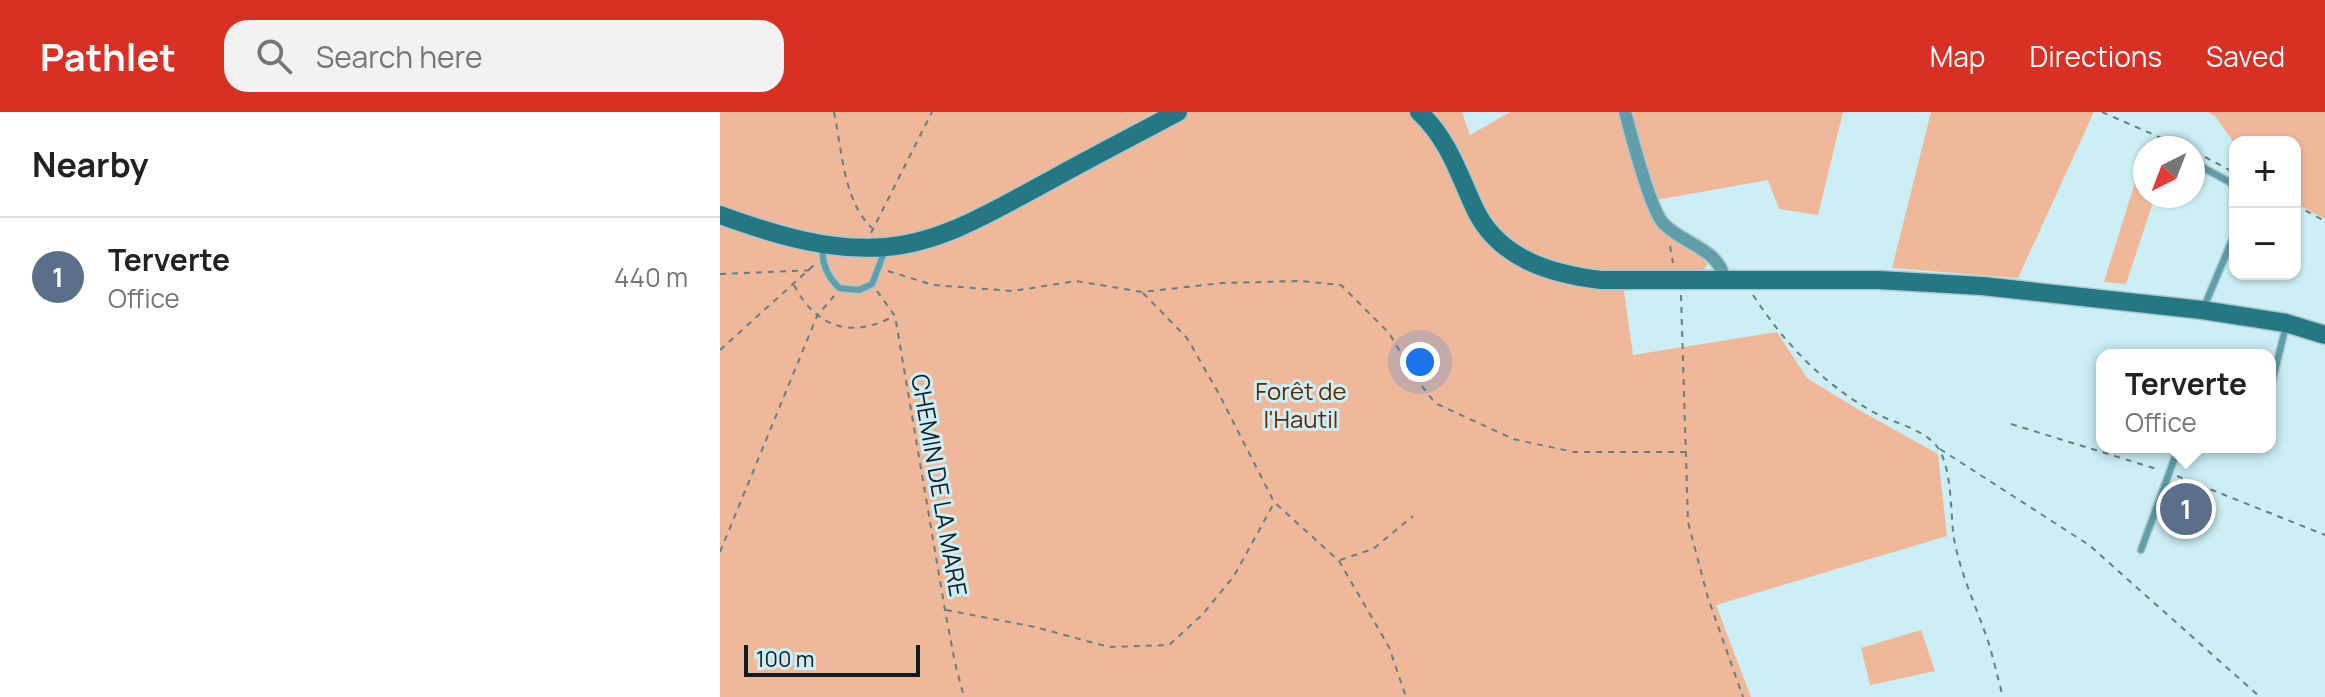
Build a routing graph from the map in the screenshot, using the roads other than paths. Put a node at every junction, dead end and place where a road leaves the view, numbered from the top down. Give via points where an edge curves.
1 (1178, 112) edge
2 (1419, 112) edge
3 (1625, 112) edge
4 (2205, 169) edge
5 (2229, 182) edge
6 (720, 215) edge
7 (886, 247) junction
8 (2229, 247) edge
9 (823, 249) junction
10 (1724, 279) junction
11 (2202, 310) junction
12 (2286, 323) junction
13 (2325, 335) edge
14 (2276, 365) edge
15 (2179, 453) edge
16 (2141, 550) dead end

1 - 7 main road via 964,225
2 - 10 main road via 1440,133 1485,227 1533,265 1601,280 1678,274
3 - 10 street via 1657,215 1673,232 1719,261
4 - 5 lane
6 - 9 main road
7 - 9 main road
7 - 9 lane via 872,284 859,290 839,288 826,269
8 - 11 lane
10 - 11 main road via 1982,286
11 - 12 main road
12 - 13 main road
12 - 14 lane
15 - 16 lane

